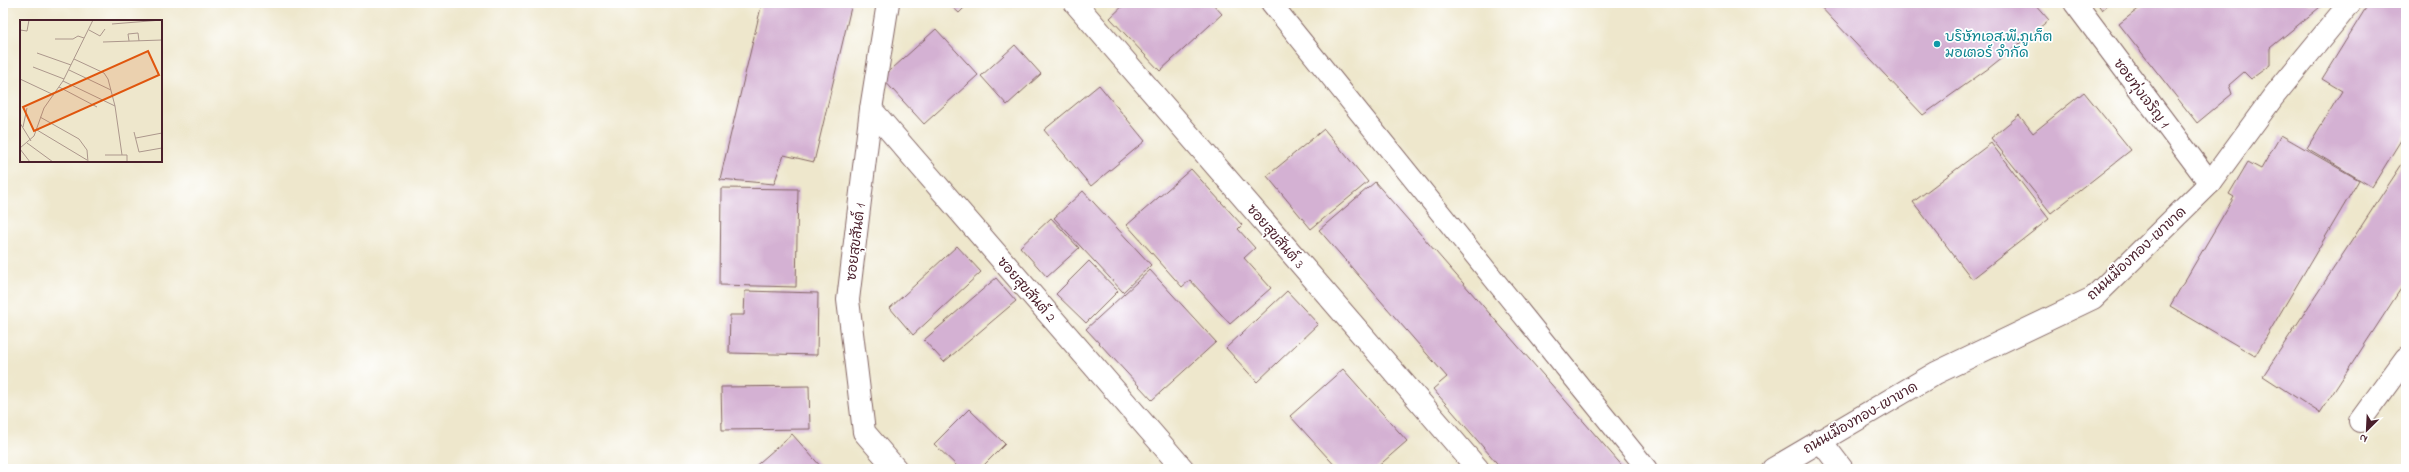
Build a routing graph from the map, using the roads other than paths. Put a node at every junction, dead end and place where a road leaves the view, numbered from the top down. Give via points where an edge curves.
1 (888, 3) edge
2 (1075, 3) edge
3 (1271, 3) edge
4 (2075, 3) edge
5 (2350, 3) edge
6 (872, 109) junction
7 (2210, 183) junction
8 (2406, 358) edge
9 (2360, 421) dead end
10 (1820, 440) junction
11 (896, 469) edge
12 (1183, 469) edge
13 (1478, 469) edge
14 (1647, 469) edge
15 (1773, 469) edge
16 (1842, 469) edge

1 - 6 street, ซอยสุขสันต์ 1
2 - 13 street, ซอยสุขสันต์ 3
3 - 14 lane
4 - 7 street, ซอยทุ่งเจริญ 1
5 - 7 street, ถนนเมืองทอง-เขาขาด via 2273,97
6 - 11 street, ซอยสุขสันต์ 1 via 848,300 864,432
6 - 12 street, ซอยสุขสันต์ 2
7 - 10 street, ถนนเมืองทอง-เขาขาด via 2092,298 1936,373
8 - 9 street
10 - 15 street, ถนนเมืองทอง-เขาขาด
10 - 16 street

